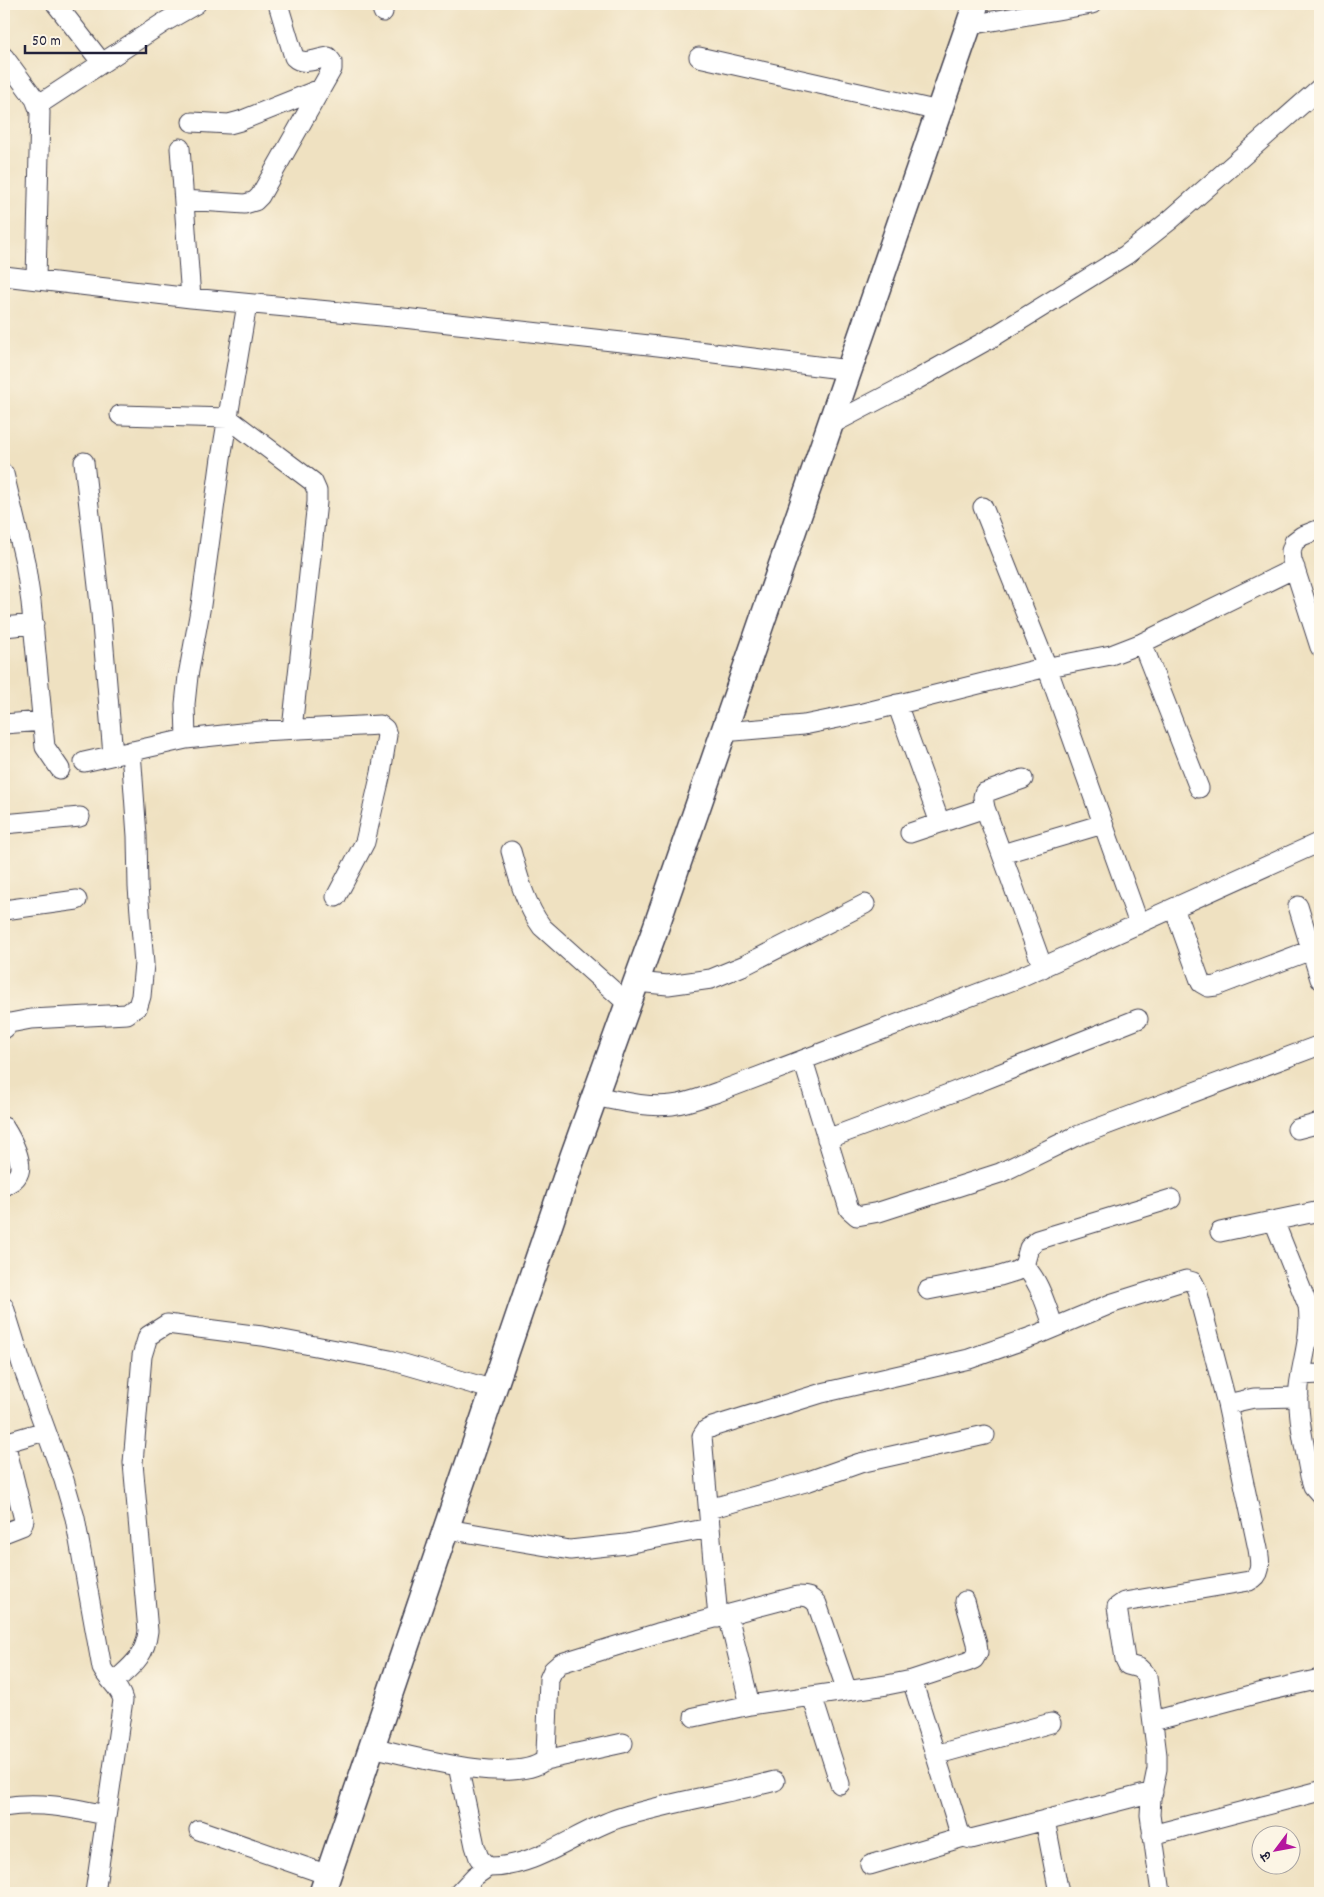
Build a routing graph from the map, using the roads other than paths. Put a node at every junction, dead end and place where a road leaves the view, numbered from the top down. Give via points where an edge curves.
1 (56, 4) edge
2 (196, 4) edge
3 (278, 4) edge
4 (1092, 4) edge
5 (972, 14) edge
6 (4, 56) edge
7 (699, 57) dead end
8 (102, 63) junction
9 (1320, 88) edge
10 (320, 89) junction
11 (38, 105) junction
12 (939, 111) junction
13 (192, 122) dead end
14 (180, 148) dead end
15 (184, 200) junction
16 (4, 276) edge
17 (36, 279) junction
18 (190, 298) junction
19 (247, 304) junction
20 (849, 370) junction
21 (120, 415) dead end
22 (228, 418) junction
23 (830, 425) junction
24 (84, 462) dead end
25 (4, 474) edge
26 (983, 506) dead end
27 (1320, 529) edge
28 (1295, 568) junction
29 (1317, 623) edge
30 (34, 624) junction
31 (4, 627) edge
32 (1142, 643) junction
33 (1320, 647) edge
34 (1047, 667) junction
35 (897, 704) junction
36 (43, 721) junction
37 (4, 724) edge
38 (292, 729) junction
39 (723, 732) junction
40 (186, 739) junction
41 (122, 753) junction
42 (84, 762) dead end
43 (60, 769) dead end
44 (1023, 779) dead end
45 (1199, 788) dead end
46 (985, 808) junction
47 (80, 817) dead end
48 (940, 823) junction
49 (4, 824) edge
50 (1103, 824) junction
51 (910, 833) dead end
52 (1320, 842) edge
53 (512, 851) dead end
54 (1002, 854) junction
55 (336, 897) dead end
56 (77, 900) dead end
57 (864, 904) dead end
58 (1298, 906) dead end
59 (1174, 908) junction
60 (4, 910) edge
61 (1139, 924) junction
62 (1311, 950) junction
63 (1043, 968) junction
64 (1320, 979) edge
65 (632, 993) junction
66 (1138, 1019) dead end
67 (4, 1029) edge
68 (1320, 1045) edge
69 (802, 1060) junction
70 (594, 1096) junction
71 (1320, 1123) edge
72 (4, 1127) edge
73 (1297, 1129) dead end
74 (827, 1139) junction
75 (4, 1186) edge
76 (1171, 1199) dead end
77 (1320, 1211) edge
78 (1274, 1221) junction
79 (1220, 1232) dead end
80 (1024, 1266) junction
81 (928, 1290) dead end
82 (4, 1307) edge
83 (1054, 1328) junction
84 (1320, 1374) edge
85 (1301, 1375) junction
86 (494, 1390) junction
87 (1300, 1397) junction
88 (1226, 1404) junction
89 (46, 1431) junction
90 (985, 1434) dead end
91 (4, 1442) edge
92 (1320, 1494) edge
93 (709, 1518) junction
94 (447, 1529) junction
95 (4, 1533) edge
96 (965, 1601) dead end
97 (723, 1616) junction
98 (1320, 1679) edge
99 (912, 1680) junction
100 (113, 1683) junction
101 (847, 1691) junction
102 (812, 1696) junction
103 (750, 1705) junction
104 (694, 1717) dead end
105 (1153, 1721) junction
106 (1051, 1723) dead end
107 (624, 1743) dead end
108 (372, 1747) junction
109 (935, 1754) junction
110 (545, 1760) junction
111 (458, 1766) junction
112 (775, 1781) dead end
113 (840, 1784) dead end
114 (1320, 1791) edge
115 (1153, 1792) junction
116 (4, 1807) edge
117 (106, 1816) junction
118 (1045, 1820) junction
119 (199, 1830) dead end
120 (1152, 1835) junction
121 (964, 1837) junction
122 (870, 1865) dead end
123 (488, 1867) junction
124 (325, 1884) edge
125 (95, 1893) edge
126 (459, 1893) edge
127 (1059, 1893) edge
128 (1161, 1893) edge

1 - 8 street
2 - 8 street
3 - 10 street via 294,57 305,62 328,57 332,62 332,69
4 - 5 street
5 - 12 main road
6 - 11 street
7 - 12 street
8 - 11 street
9 - 23 street via 1126,255 998,334
10 - 13 street via 240,122
10 - 15 street via 255,202
11 - 17 street via 41,128
12 - 20 main road
14 - 15 street
15 - 18 street
16 - 17 street
17 - 18 street
18 - 19 street
19 - 20 street via 413,319
19 - 22 street
20 - 23 main road
21 - 22 street
22 - 38 street via 312,482 317,492
22 - 40 street via 188,676
23 - 39 main road
24 - 41 street via 101,613
25 - 30 street via 25,562
26 - 34 street
27 - 28 street via 1294,542 1291,550
28 - 29 street
28 - 32 street
29 - 33 street
30 - 31 street
30 - 36 street
32 - 34 street via 1111,655
32 - 45 street
34 - 35 street
34 - 50 street
35 - 39 street via 804,725
35 - 48 street
36 - 37 street
36 - 43 street via 46,747
38 - 40 street
38 - 55 street via 373,724 380,725 387,735 365,842
39 - 65 main road
40 - 41 street
41 - 42 street
41 - 67 street via 137,836 144,964 138,1006 127,1014 31,1019 10,1023
44 - 46 street via 984,793
46 - 48 street
46 - 54 street
47 - 49 street
48 - 51 street
50 - 54 street
50 - 61 street
52 - 59 street
53 - 65 street via 524,896 542,927
54 - 63 street
56 - 60 street
57 - 65 street via 711,979
58 - 62 street
59 - 61 street
59 - 62 street via 1201,982 1208,987
61 - 63 street
62 - 64 street
63 - 69 street
65 - 70 main road
66 - 74 street
68 - 74 street via 1074,1137 1000,1173 865,1216 858,1216 849,1209
69 - 70 street via 718,1092 672,1105 638,1105
69 - 74 street
70 - 86 main road
71 - 73 street
72 - 75 street via 21,1171 17,1178
76 - 80 street via 1037,1240 1029,1248
77 - 78 street
78 - 79 street
78 - 85 street via 1308,1306 1310,1320
80 - 81 street via 1000,1276
80 - 83 street via 1037,1284
82 - 89 street
83 - 88 street via 1113,1303 1178,1282 1193,1282
83 - 93 street via 969,1359 822,1393 706,1430 702,1436
84 - 85 street
85 - 87 street
86 - 94 main road
86 - 100 street via 390,1360 262,1336 167,1324 148,1336 142,1356 133,1463 147,1642 143,1654
87 - 88 street via 1254,1398
87 - 92 street via 1310,1476
88 - 105 street via 1260,1570 1249,1580 1130,1600 1117,1607 1125,1659 1128,1665 1140,1668 1147,1676
89 - 91 street
89 - 100 street via 75,1518 102,1668
90 - 93 street via 860,1463
91 - 95 street via 24,1520 22,1526
93 - 94 street via 626,1544 570,1550
93 - 97 street
94 - 108 main road
96 - 99 street via 977,1643 978,1652 974,1659
97 - 101 street via 798,1596 813,1598
97 - 103 street
97 - 110 street via 648,1635 561,1663 549,1679
98 - 105 street
99 - 101 street
99 - 109 street
100 - 117 street via 123,1700
101 - 102 street
102 - 103 street
102 - 113 street
103 - 104 street
105 - 115 street via 1157,1769
106 - 109 street
107 - 110 street
108 - 111 street
108 - 124 main road
109 - 121 street via 959,1831
110 - 111 street via 526,1769
111 - 123 street via 475,1846
112 - 123 street via 617,1819 538,1856
114 - 120 street
115 - 118 street
115 - 120 street
116 - 117 street via 40,1804
117 - 125 street
118 - 121 street via 971,1839
118 - 127 street
119 - 124 street
120 - 128 street
121 - 122 street
123 - 126 street

